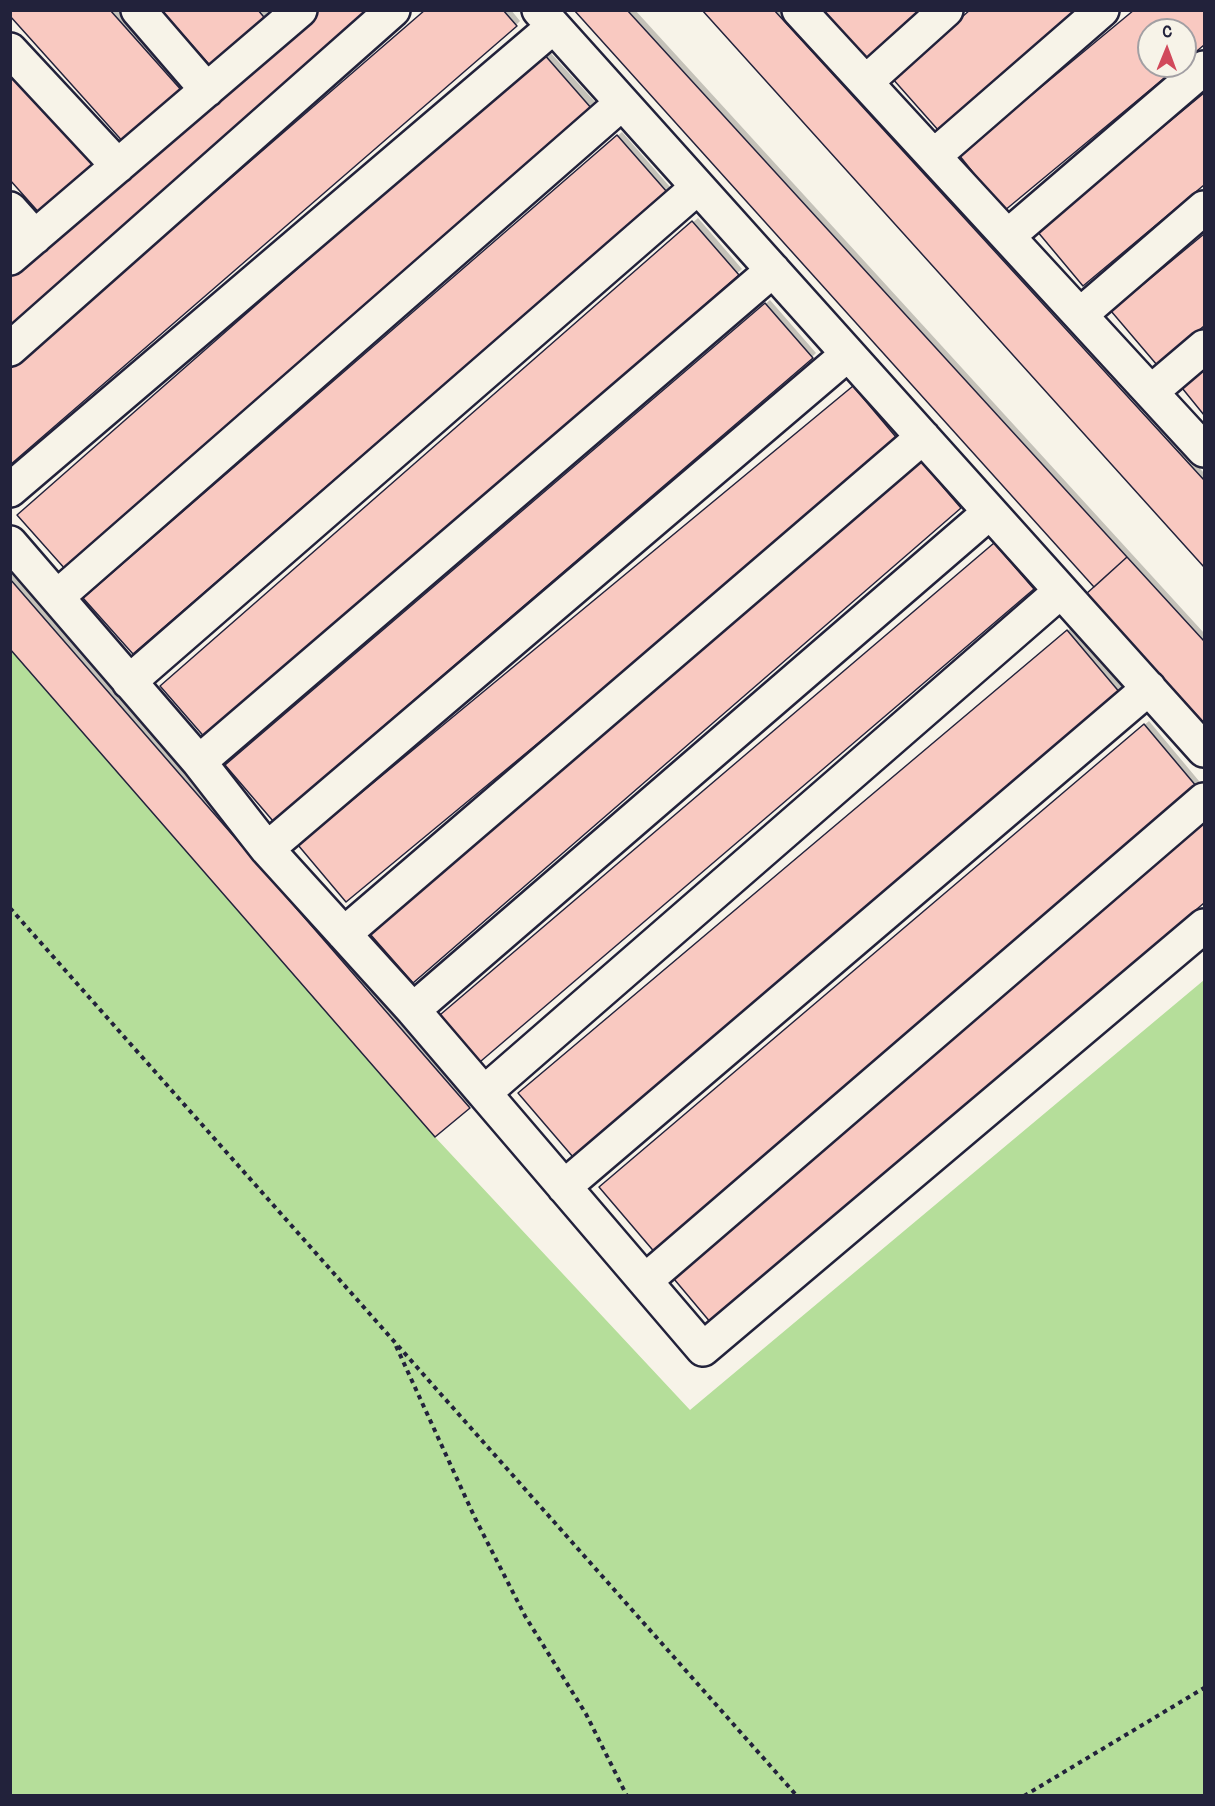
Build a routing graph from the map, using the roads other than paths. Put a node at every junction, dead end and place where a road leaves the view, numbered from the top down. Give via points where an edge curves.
1 (138, 10) edge
2 (393, 10) edge
3 (799, 10) edge
4 (946, 10) edge
5 (1102, 10) edge
6 (291, 13) edge
7 (546, 19) edge
8 (10, 50) edge
9 (1204, 68) edge
10 (866, 82) junction
11 (207, 90) junction
12 (622, 103) junction
13 (934, 156) junction
14 (118, 166) junction
15 (698, 187) junction
16 (1204, 208) edge
17 (10, 209) edge
18 (1008, 236) junction
19 (35, 237) junction
20 (10, 258) edge
21 (773, 270) junction
22 (1080, 315) junction
23 (1204, 347) edge
24 (10, 349) edge
25 (848, 354) junction
26 (1151, 392) junction
27 (923, 437) junction
28 (1204, 450) edge
29 (10, 490) edge
30 (990, 512) junction
31 (10, 543) edge
32 (1062, 591) junction
33 (57, 597) junction
34 (129, 681) junction
35 (1149, 688) junction
36 (1204, 750) edge
37 (198, 762) junction
38 (1204, 800) edge
39 (267, 849) junction
40 (1204, 926) edge
41 (344, 934) junction
42 (413, 1010) junction
43 (484, 1093) junction
44 (564, 1186) junction
45 (645, 1281) junction

1 - 11 lane
2 - 24 lane
3 - 10 lane
4 - 10 lane
5 - 13 lane
6 - 11 lane
7 - 12 lane
7 - 29 lane
8 - 14 lane
9 - 18 lane
10 - 13 lane
11 - 14 lane
12 - 15 lane
12 - 33 lane
13 - 18 lane
14 - 19 lane
15 - 21 lane
15 - 34 lane
16 - 22 lane
17 - 19 lane
18 - 22 lane
19 - 20 lane
21 - 25 lane
21 - 37 lane
22 - 26 lane
23 - 26 lane
25 - 27 lane
25 - 39 lane
26 - 28 lane
27 - 30 lane
27 - 41 lane
30 - 32 lane
30 - 42 lane
31 - 33 lane
32 - 35 lane
32 - 43 lane
33 - 34 lane
34 - 37 lane
35 - 36 lane
35 - 44 lane
37 - 39 lane
38 - 45 lane
39 - 41 lane
40 - 45 lane via 703,1348
41 - 42 lane
42 - 43 lane
43 - 44 lane
44 - 45 lane

